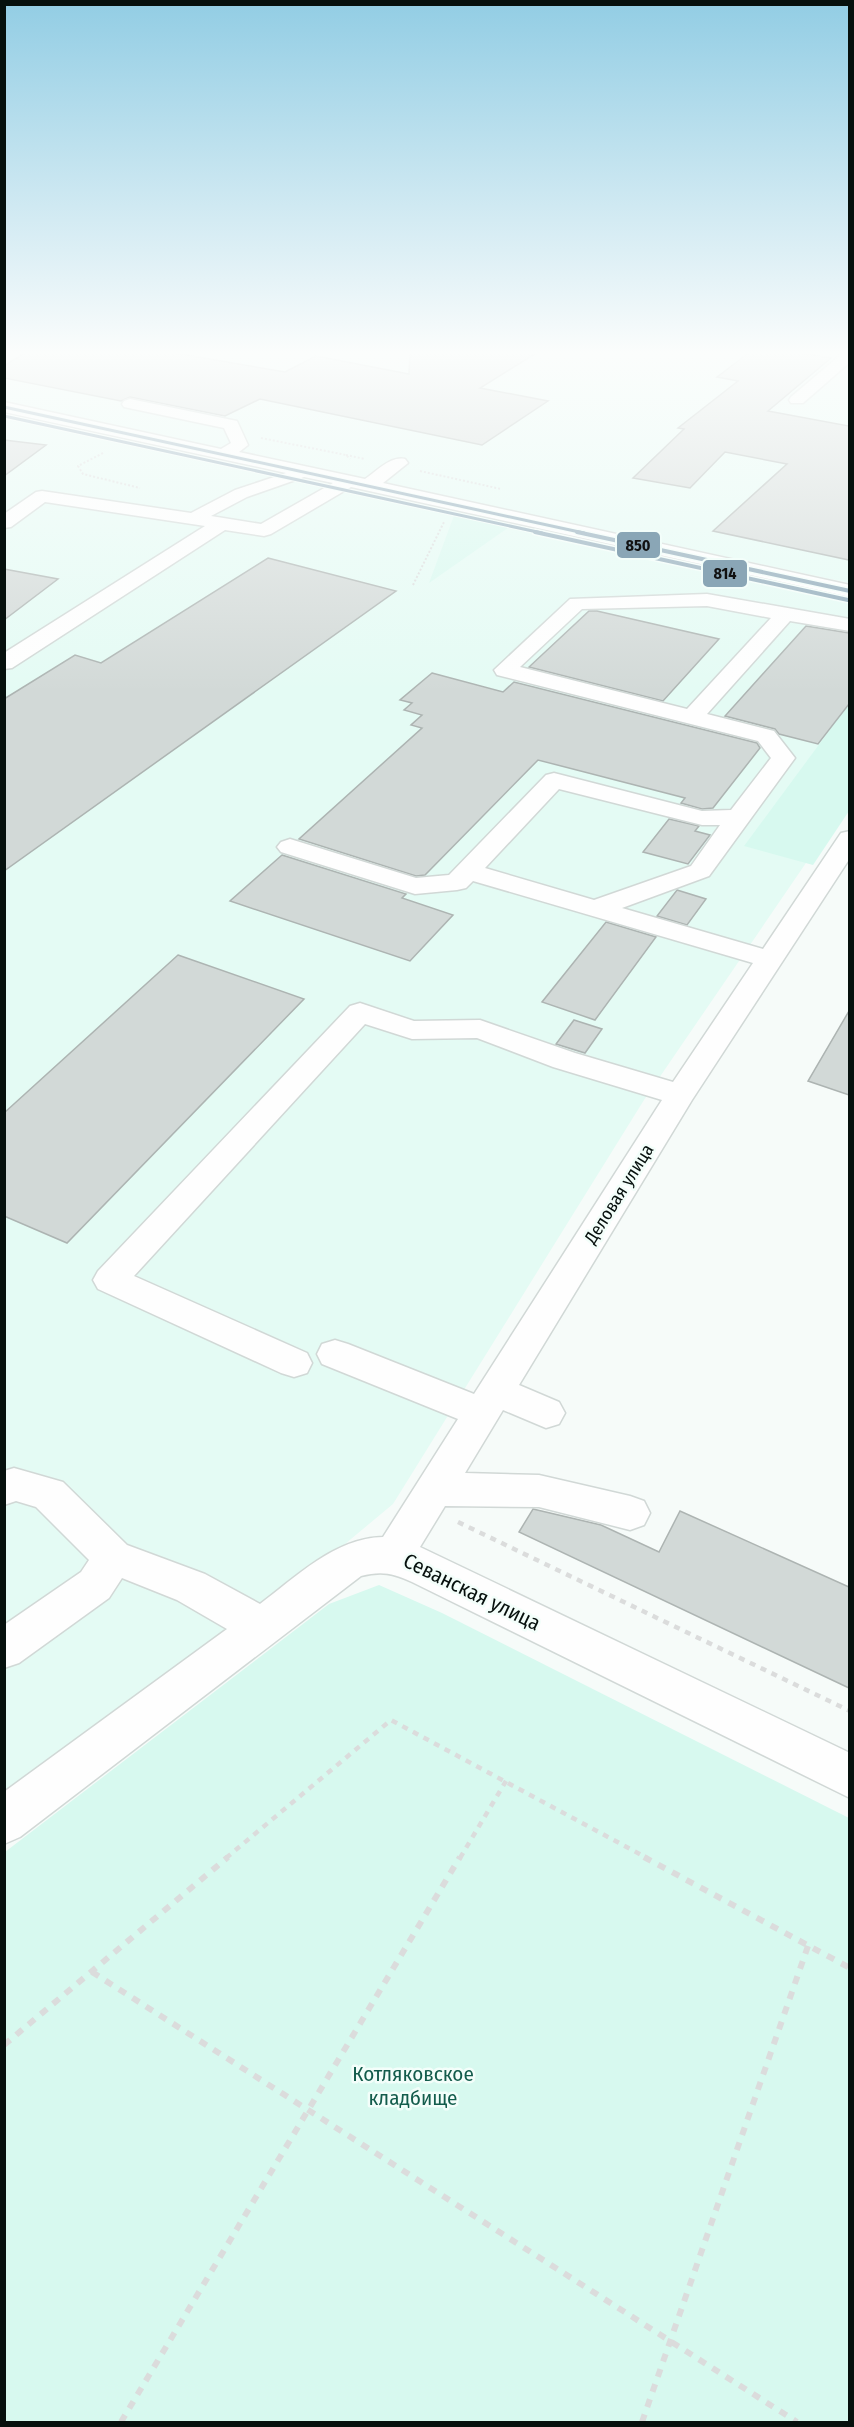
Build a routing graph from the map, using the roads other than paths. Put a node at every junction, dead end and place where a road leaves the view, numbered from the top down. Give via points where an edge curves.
1 (277, 465) edge
2 (395, 465) edge
3 (327, 476) junction
4 (369, 485) junction
5 (4, 523) edge
6 (224, 524) junction
7 (849, 591) edge
8 (784, 614) junction
9 (849, 625) edge
10 (4, 663) edge
11 (692, 718) junction
12 (738, 817) junction
13 (849, 838) edge
14 (290, 847) dead end
15 (467, 871) junction
16 (596, 908) junction
17 (768, 959) junction
18 (680, 1095) junction
19 (335, 1354) dead end
20 (294, 1363) dead end
21 (489, 1402) junction
22 (546, 1413) dead end
23 (4, 1489) edge
24 (430, 1498) junction
25 (630, 1513) dead end
26 (394, 1554) junction
27 (113, 1557) junction
28 (262, 1627) junction
29 (4, 1649) edge
30 (849, 1776) edge
31 (4, 1821) edge

1 - 3 street
2 - 4 street
3 - 4 street
3 - 6 street
3 - 6 street via 266,491 234,505
3 - 6 street via 323,499 264,530
4 - 7 street via 473,503
5 - 6 street via 42,496
6 - 10 street
8 - 9 street
8 - 11 street
8 - 11 street via 707,600 577,603 505,670
11 - 12 street via 766,736 783,758
12 - 15 street via 702,818 554,780
12 - 16 street via 700,871
13 - 17 street, Деловая улица
14 - 15 street via 415,886 457,882
15 - 16 street
16 - 17 street
17 - 18 street, Деловая улица
18 - 20 street via 564,1060 480,1029 411,1030 360,1012 110,1280
18 - 21 street, Деловая улица
19 - 21 street
21 - 22 street
21 - 24 street, Деловая улица
23 - 27 street via 14,1484 49,1494
24 - 25 street via 539,1491
24 - 26 street, Деловая улица
26 - 28 street, Севанская улица via 377,1554 347,1563
26 - 30 street, Севанская улица
27 - 28 street via 191,1587
27 - 29 street via 95,1585
28 - 31 street, Севанская улица

